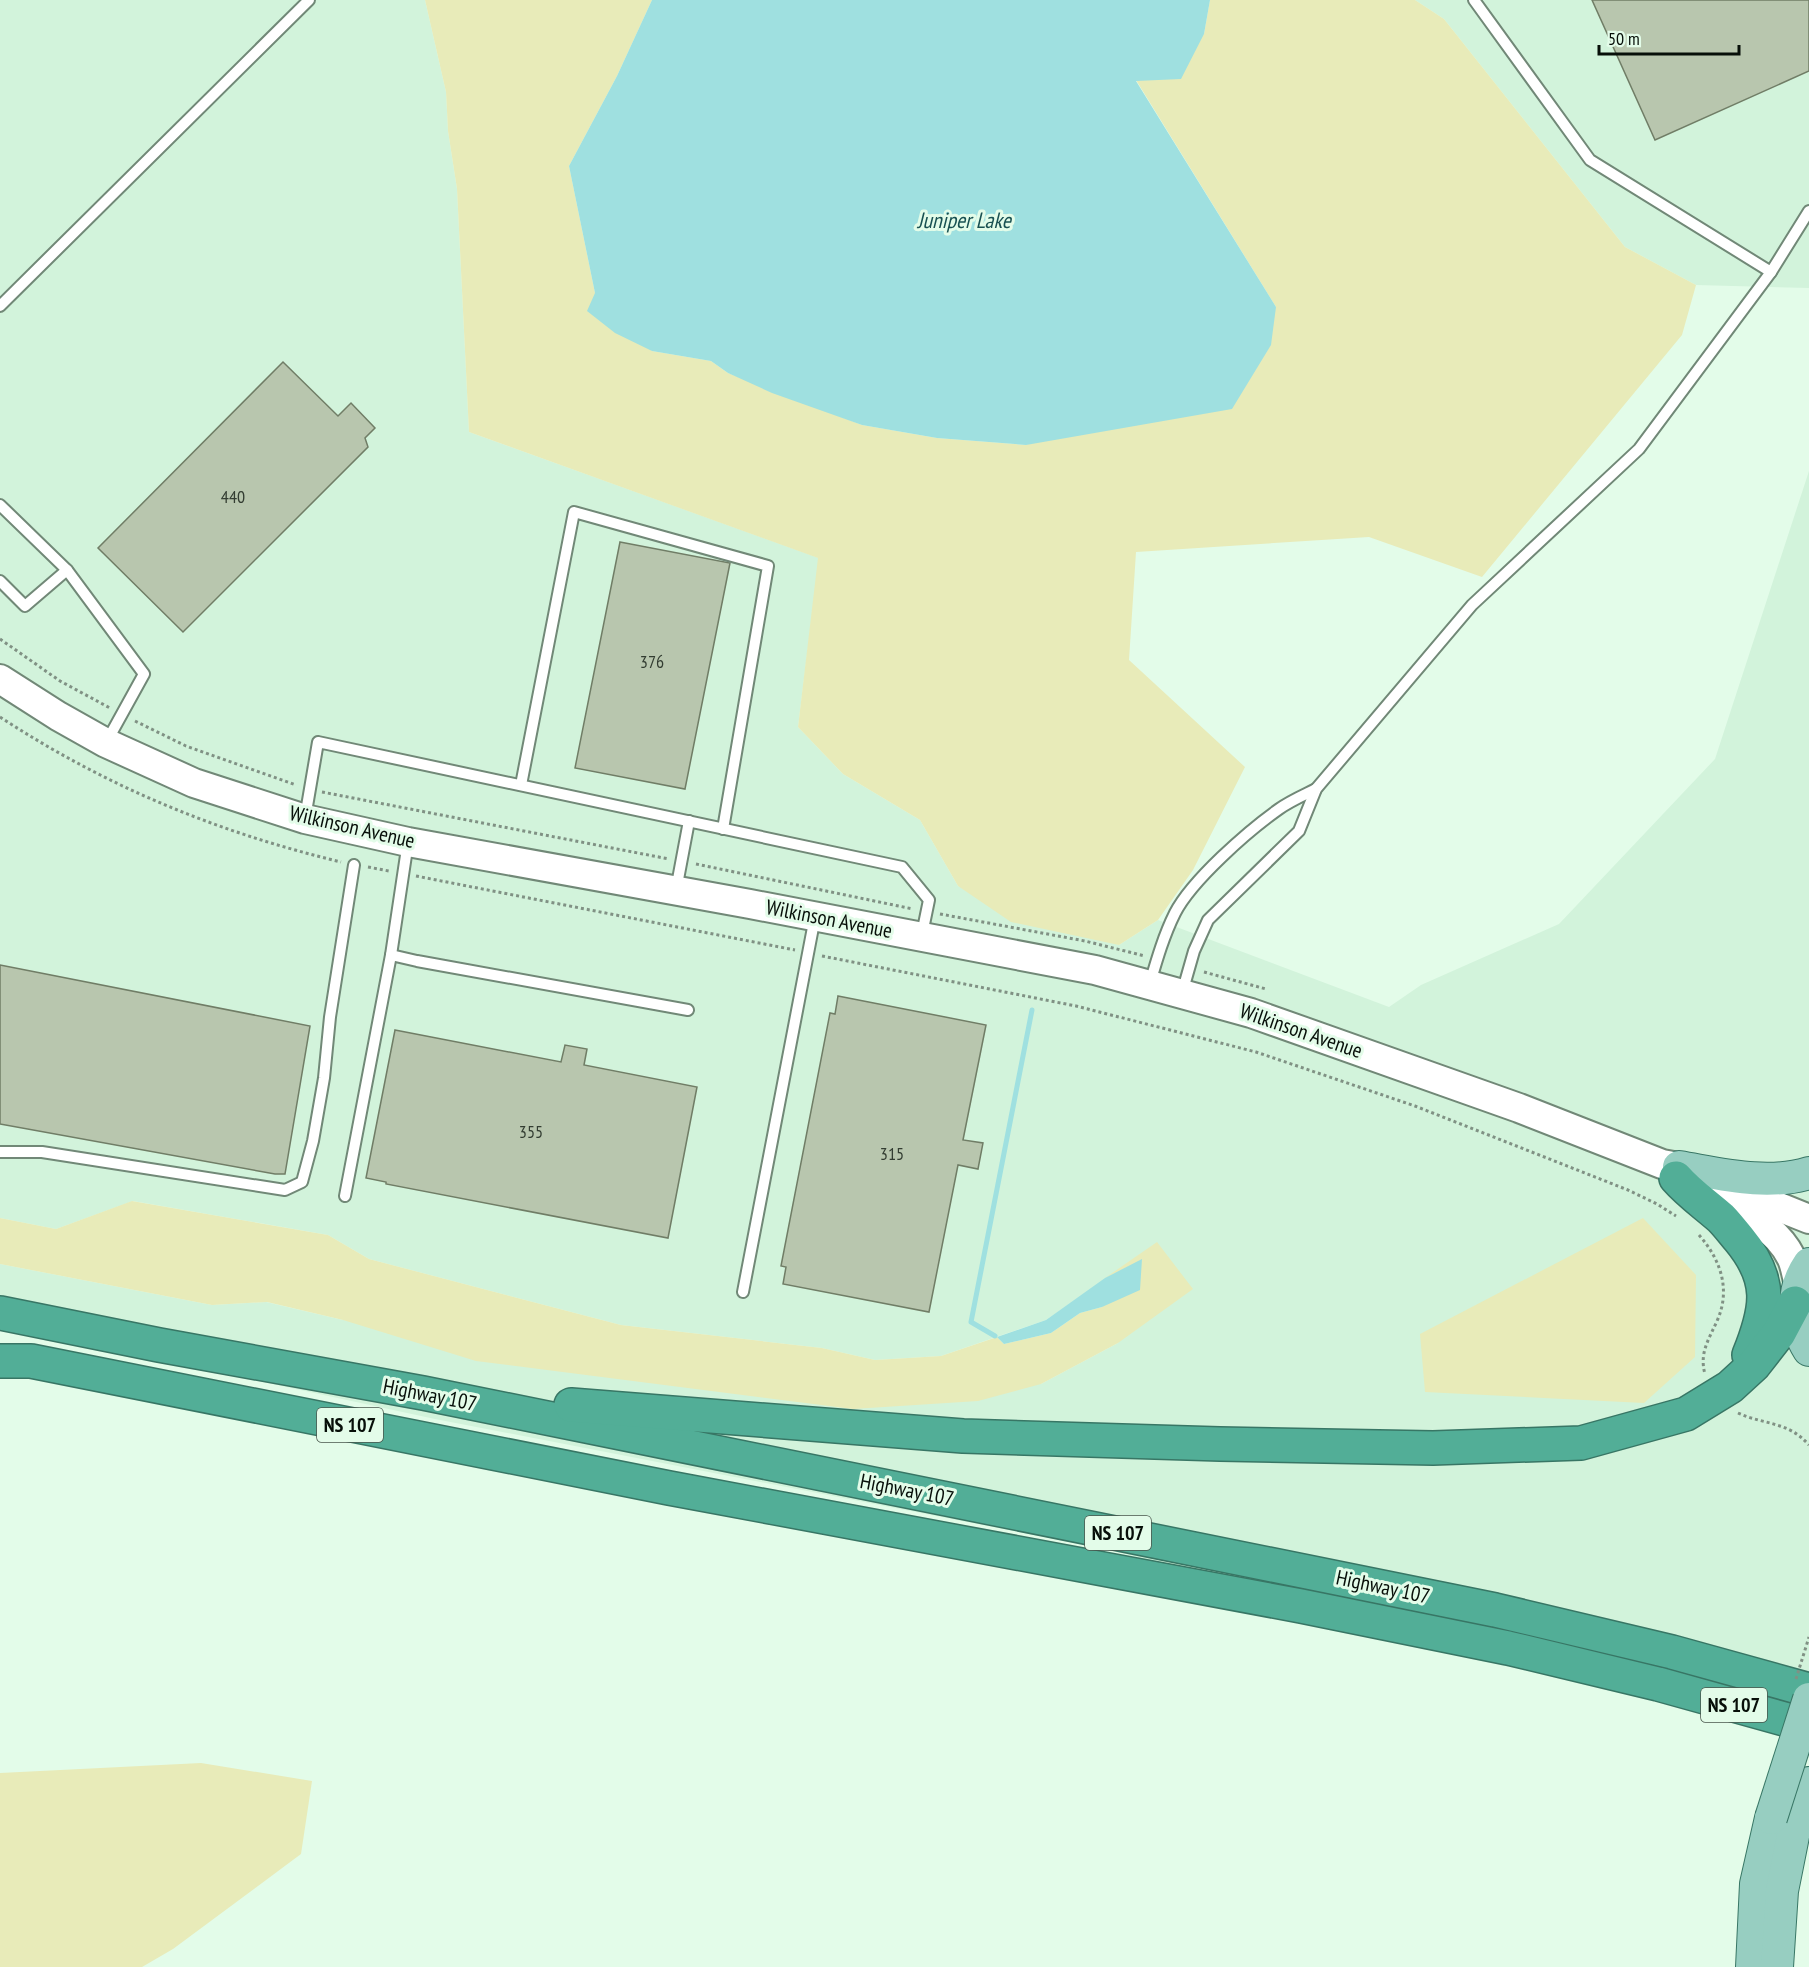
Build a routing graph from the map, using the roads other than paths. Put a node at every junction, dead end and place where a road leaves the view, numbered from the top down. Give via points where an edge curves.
1 (309, 0) edge
2 (1474, 0) edge
3 (1809, 210) edge
4 (1772, 272) junction
5 (0, 306) edge
6 (0, 505) edge
7 (67, 570) junction
8 (0, 581) edge
9 (0, 679) edge
10 (106, 743) junction
11 (521, 785) junction
12 (1316, 789) junction
13 (305, 819) junction
14 (689, 821) junction
15 (723, 829) junction
16 (408, 842) junction
17 (354, 865) dead end
18 (676, 890) junction
19 (816, 917) junction
20 (924, 925) junction
21 (391, 954) junction
22 (1149, 970) junction
23 (1186, 981) junction
24 (688, 1010) dead end
25 (0, 1152) edge
26 (1672, 1169) junction
27 (1809, 1173) edge
28 (345, 1196) dead end
29 (1809, 1219) edge
30 (1801, 1284) edge
31 (743, 1292) dead end
32 (0, 1313) edge
33 (1809, 1350) edge
34 (0, 1353) edge
35 (16, 1361) edge
36 (1724, 1392) junction
37 (423, 1393) junction
38 (1658, 1684) junction
39 (1809, 1690) edge
40 (1809, 1699) edge
41 (1809, 1726) edge
42 (1809, 1735) edge
43 (1809, 1783) edge
44 (1783, 1822) junction
45 (1752, 1967) edge
46 (1777, 1967) edge

1 - 5 lane
2 - 4 lane via 1590,160
3 - 4 lane
4 - 12 lane via 1639,449 1472,605
6 - 7 lane
7 - 8 lane via 26,606
7 - 10 lane via 144,674
9 - 10 street, Wilkinson Avenue
10 - 13 street, Wilkinson Avenue via 194,783
11 - 13 lane via 318,742
11 - 14 lane
11 - 15 lane via 573,512 768,566
12 - 22 lane via 1280,809 1198,881 1176,912
12 - 23 lane via 1299,831 1208,920
13 - 16 street, Wilkinson Avenue
14 - 15 lane
14 - 18 lane
15 - 20 lane via 902,867 929,900
16 - 18 street, Wilkinson Avenue
16 - 21 lane
17 - 25 lane via 324,1078 302,1182 285,1190 42,1152
18 - 19 street, Wilkinson Avenue
19 - 20 street, Wilkinson Avenue
19 - 31 lane
20 - 22 street, Wilkinson Avenue via 1095,970
21 - 24 lane
21 - 28 lane
22 - 23 street, Wilkinson Avenue
23 - 26 street, Wilkinson Avenue via 1251,1013 1552,1120
26 - 27 main road via 1744,1178
26 - 29 street, Wilkinson Avenue
26 - 30 street, Wilkinson Avenue via 1748,1214 1777,1237 1791,1257
26 - 36 highway via 1686,1189 1722,1220 1750,1252 1764,1281 1765,1305 1750,1355
30 - 33 main road via 1797,1322
30 - 36 highway via 1779,1333 1754,1365
32 - 37 highway, Highway 107 / NS 107
34 - 35 highway, Highway 107
35 - 38 highway, Highway 107 / NS 107 via 1312,1608
36 - 37 highway via 1686,1414 1581,1443 1433,1448 963,1436
37 - 39 highway, Highway 107 / NS 107 via 1495,1610
38 - 41 highway, Highway 107 / NS 107
38 - 42 highway
40 - 44 main road, bridge
43 - 44 main road
44 - 45 main road via 1756,1884
44 - 46 main road

